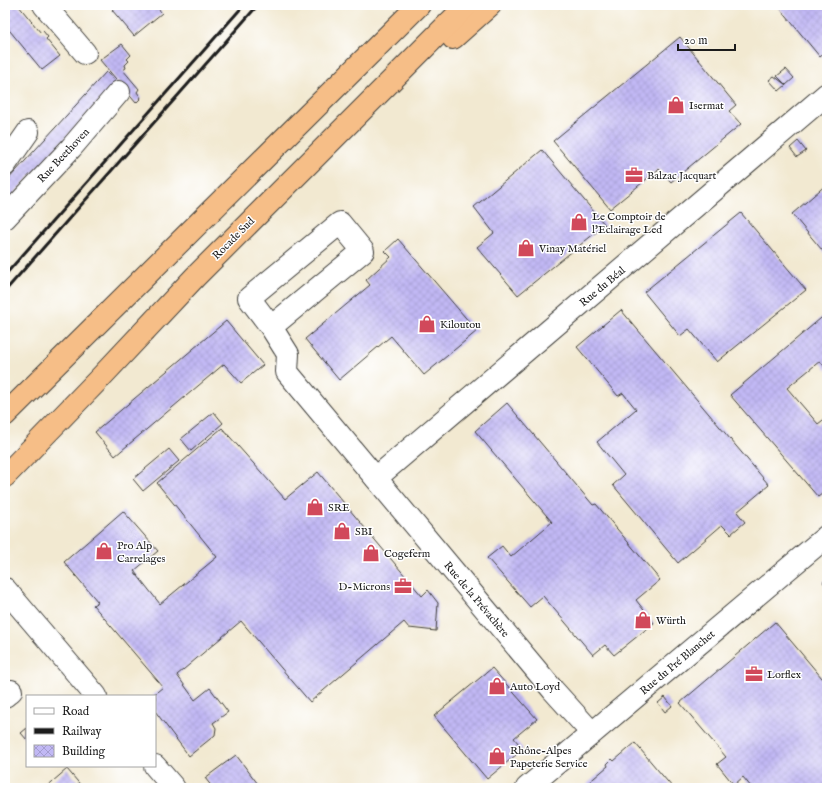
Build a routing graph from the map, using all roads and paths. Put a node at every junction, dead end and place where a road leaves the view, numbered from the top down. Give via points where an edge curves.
1 (44, 5) edge
2 (403, 5) edge
3 (419, 5) edge
4 (467, 5) edge
5 (490, 5) edge
6 (85, 54) dead end
7 (119, 92) dead end
8 (827, 94) edge
9 (295, 128) junction
10 (28, 132) dead end
11 (5, 165) edge
12 (293, 178) junction
13 (5, 218) edge
14 (271, 327) junction
15 (5, 415) edge
16 (5, 476) edge
17 (376, 478) junction
18 (827, 536) edge
19 (5, 589) edge
20 (95, 695) edge
21 (592, 733) junction
22 (156, 767) edge
23 (174, 788) edge
24 (527, 788) edge

1 - 6 street
2 - 9 highway
3 - 9 highway
4 - 12 highway, Rocade Sud
5 - 12 highway
7 - 13 street, Rue Beethoven
8 - 17 street, Rue du Béal
9 - 15 highway
10 - 11 street
12 - 16 highway, Rocade Sud via 194,277
14 - 14 street via 363,251 340,223 249,298
14 - 17 street, Rue de la Prévachère via 288,354 287,372
17 - 21 street, Rue de la Prévachère
18 - 21 street, Rue du Pré Blanchet
19 - 20 street
21 - 24 street, Rue du Pré Blanchet
22 - 23 street

